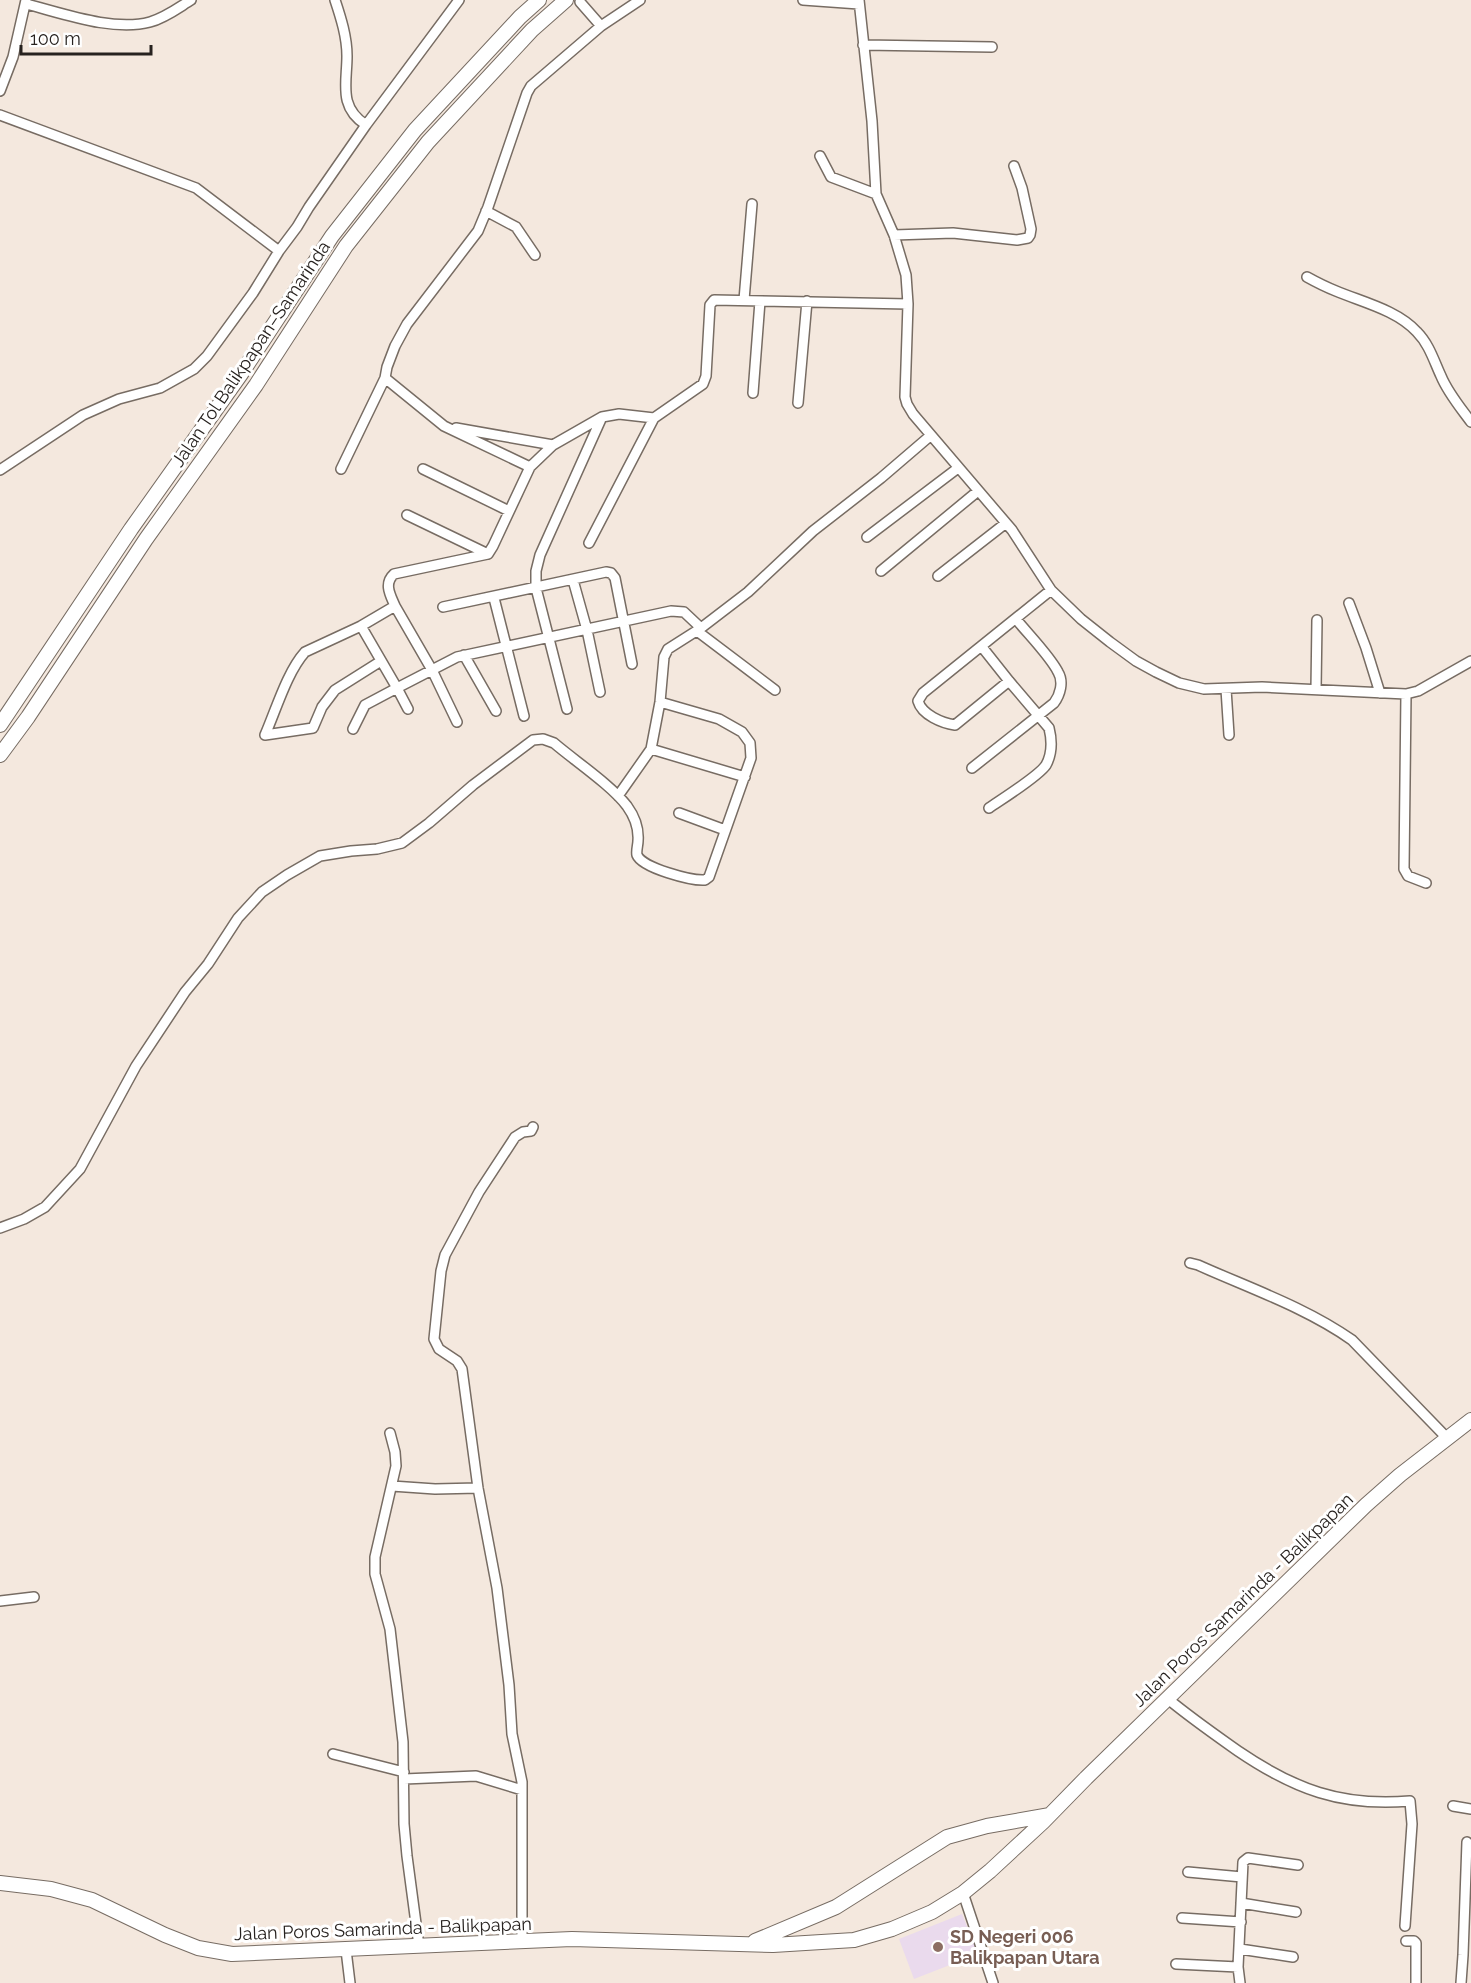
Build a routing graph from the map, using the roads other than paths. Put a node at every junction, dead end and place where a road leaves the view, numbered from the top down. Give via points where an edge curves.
1 (191, 0) edge
2 (335, 0) edge
3 (459, 0) edge
4 (539, 0) edge
5 (566, 0) edge
6 (640, 0) edge
7 (803, 0) edge
8 (26, 2) edge
9 (580, 2) dead end
10 (859, 2) edge
11 (601, 26) junction
12 (863, 45) junction
13 (992, 47) dead end
14 (0, 91) edge
15 (0, 115) edge
16 (366, 124) junction
17 (820, 156) dead end
18 (1014, 166) dead end
19 (876, 194) junction
20 (752, 204) dead end
21 (486, 211) junction
22 (894, 235) junction
23 (279, 251) junction
24 (535, 255) dead end
25 (1307, 277) dead end
26 (744, 300) junction
27 (760, 301) junction
28 (807, 301) junction
29 (908, 304) junction
30 (385, 378) junction
31 (753, 393) dead end
32 (798, 403) dead end
33 (602, 417) junction
34 (654, 418) junction
35 (1471, 422) edge
36 (444, 426) junction
37 (930, 436) junction
38 (553, 445) junction
39 (530, 467) junction
40 (958, 468) junction
41 (0, 470) edge
42 (341, 470) dead end
43 (423, 470) dead end
44 (978, 491) junction
45 (509, 511) junction
46 (407, 515) dead end
47 (1006, 523) junction
48 (867, 537) dead end
49 (589, 543) dead end
50 (488, 554) junction
51 (881, 571) dead end
52 (938, 576) dead end
53 (573, 580) junction
54 (536, 588) junction
55 (1051, 590) junction
56 (494, 597) junction
57 (1348, 603) dead end
58 (395, 606) junction
59 (443, 607) dead end
60 (1016, 619) junction
61 (1317, 620) dead end
62 (625, 621) junction
63 (361, 626) junction
64 (587, 630) junction
65 (699, 630) junction
66 (549, 638) junction
67 (507, 647) junction
68 (982, 647) junction
69 (464, 655) junction
70 (1471, 660) edge
71 (381, 661) junction
72 (632, 664) dead end
73 (432, 670) junction
74 (1009, 681) junction
75 (397, 688) junction
76 (1226, 689) junction
77 (1316, 689) junction
78 (775, 690) dead end
79 (600, 692) dead end
80 (1380, 693) junction
81 (1406, 694) junction
82 (660, 702) junction
83 (408, 709) dead end
84 (567, 709) dead end
85 (495, 711) dead end
86 (1038, 714) junction
87 (524, 716) dead end
88 (457, 722) dead end
89 (0, 725) edge
90 (353, 729) dead end
91 (1229, 735) dead end
92 (651, 749) junction
93 (0, 755) edge
94 (972, 768) dead end
95 (745, 777) junction
96 (618, 796) junction
97 (990, 808) dead end
98 (679, 813) dead end
99 (725, 830) junction
100 (1426, 883) dead end
101 (533, 1127) dead end
102 (0, 1228) edge
103 (1190, 1263) dead end
104 (1471, 1420) edge
105 (390, 1433) dead end
106 (1447, 1438) junction
107 (392, 1486) junction
108 (478, 1488) junction
109 (34, 1597) dead end
110 (0, 1601) edge
111 (1168, 1699) junction
112 (333, 1754) dead end
113 (404, 1775) junction
114 (522, 1790) junction
115 (1453, 1806) dead end
116 (1471, 1809) edge
117 (1050, 1815) junction
118 (1467, 1842) dead end
119 (1298, 1865) dead end
120 (1188, 1872) dead end
121 (1242, 1876) junction
122 (0, 1883) edge
123 (963, 1893) junction
124 (1241, 1904) junction
125 (1296, 1912) dead end
126 (1182, 1918) dead end
127 (1241, 1922) junction
128 (1405, 1926) dead end
129 (522, 1941) junction
130 (1406, 1941) dead end
131 (745, 1944) junction
132 (419, 1946) junction
133 (1240, 1949) junction
134 (346, 1950) junction
135 (1293, 1957) dead end
136 (1176, 1964) dead end
137 (1238, 1967) junction
138 (350, 1983) edge
139 (993, 1983) edge
140 (1239, 1983) edge
141 (1416, 1983) edge
142 (1461, 1983) edge

1 - 8 street via 153,22 123,26
2 - 16 street via 347,55 345,92 359,120
3 - 16 street
4 - 89 highway, Jalan Tol Balikpapan–Samarinda via 415,130 332,236
5 - 93 highway, Jalan Tol Balikpapan–Samarinda via 532,30 428,142 346,246 256,384
6 - 11 street
7 - 10 street
8 - 14 street
9 - 11 street
10 - 12 street
11 - 21 street via 531,86
12 - 13 street
12 - 19 street
15 - 23 street via 196,188
16 - 23 street
17 - 19 street via 831,177
18 - 22 street via 1031,229 1028,238 953,233
19 - 22 street
20 - 26 street
21 - 24 street via 516,227
21 - 30 street via 477,231 407,324
22 - 29 street via 906,275
23 - 41 street via 194,369 160,388 119,399 83,415
25 - 35 street via 1396,316 1420,334 1451,396
26 - 27 street
26 - 34 street via 712,302 706,381
27 - 28 street
27 - 31 street
28 - 29 street
28 - 32 street
29 - 37 street via 905,398
30 - 36 street
30 - 42 street
33 - 34 street via 619,414
33 - 38 street
33 - 54 street via 540,555
34 - 49 street
36 - 38 street
36 - 39 street
37 - 40 street
37 - 65 street
38 - 39 street
39 - 45 street
40 - 44 street
40 - 48 street
43 - 45 street
44 - 47 street
44 - 51 street
45 - 50 street
46 - 50 street
47 - 52 street
47 - 55 street
50 - 58 street via 394,574 388,584
53 - 54 street
53 - 62 street via 606,572 614,575
53 - 64 street
54 - 56 street
54 - 66 street
55 - 60 street
55 - 76 street via 1081,619 1136,661 1191,687
56 - 59 street
56 - 67 street
57 - 80 street
58 - 63 street
58 - 73 street
60 - 68 street
60 - 86 street via 1059,673 1058,697
61 - 77 street
62 - 64 street
62 - 65 street via 681,611
62 - 72 street
63 - 71 street
63 - 71 street via 305,652 292,672 265,735 313,728 335,690
64 - 66 street
64 - 79 street
65 - 78 street
65 - 82 street via 668,649
66 - 67 street
66 - 84 street
67 - 69 street
67 - 87 street
68 - 74 street
68 - 74 street via 923,693 920,706 955,725
69 - 73 street
69 - 85 street
70 - 81 street
71 - 75 street
73 - 75 street
73 - 88 street
74 - 86 street
75 - 83 street
75 - 90 street via 365,705
76 - 77 street
76 - 91 street
77 - 80 street
80 - 81 street
81 - 100 street via 1404,869 1408,876
82 - 92 street
82 - 95 street via 720,719 742,732 750,743 751,758
86 - 94 street
86 - 97 street via 1051,736 1046,764
92 - 95 street
92 - 96 street
95 - 99 street
96 - 99 street via 636,822 639,857 653,867 693,880 709,877
96 - 102 street via 554,742 533,740 402,843 320,856 262,892 238,918 136,1066 80,1169 45,1208
98 - 99 street
101 - 108 street via 515,1137 479,1192 445,1255 439,1283 434,1339 439,1349 462,1369
103 - 106 street via 1336,1329 1352,1340
104 - 106 highway, Jalan Poros Samarinda - Balikpapan
105 - 107 street via 396,1466
106 - 111 highway, Jalan Poros Samarinda - Balikpapan via 1366,1505
107 - 108 street
107 - 113 street via 375,1565 390,1629
108 - 114 street via 497,1588 512,1734
109 - 110 street
111 - 117 highway, Jalan Poros Samarinda - Balikpapan
111 - 128 street via 1260,1766 1301,1787 1367,1802 1410,1801
112 - 113 street
113 - 114 street via 476,1776
113 - 132 street via 404,1824
114 - 129 street
115 - 116 street
117 - 123 highway, Jalan Poros Samarinda - Balikpapan
117 - 131 highway, Jalan Poros Samarinda - Balikpapan via 947,1837 836,1907
118 - 142 street
119 - 121 street via 1245,1859
120 - 121 street
121 - 124 street
122 - 134 highway, Jalan Poros Samarinda - Balikpapan via 51,1889 92,1900 165,1935 211,1951 254,1954
123 - 131 highway, Jalan Poros Samarinda - Balikpapan via 932,1912 854,1941
123 - 139 street
124 - 125 street
124 - 127 street
126 - 127 street
127 - 133 street
129 - 131 highway, Jalan Poros Samarinda - Balikpapan via 616,1939
129 - 132 highway, Jalan Poros Samarinda - Balikpapan
130 - 141 street via 1416,1943
132 - 134 highway, Jalan Poros Samarinda - Balikpapan
133 - 135 street
133 - 137 street
134 - 138 street
136 - 137 street
137 - 140 street

